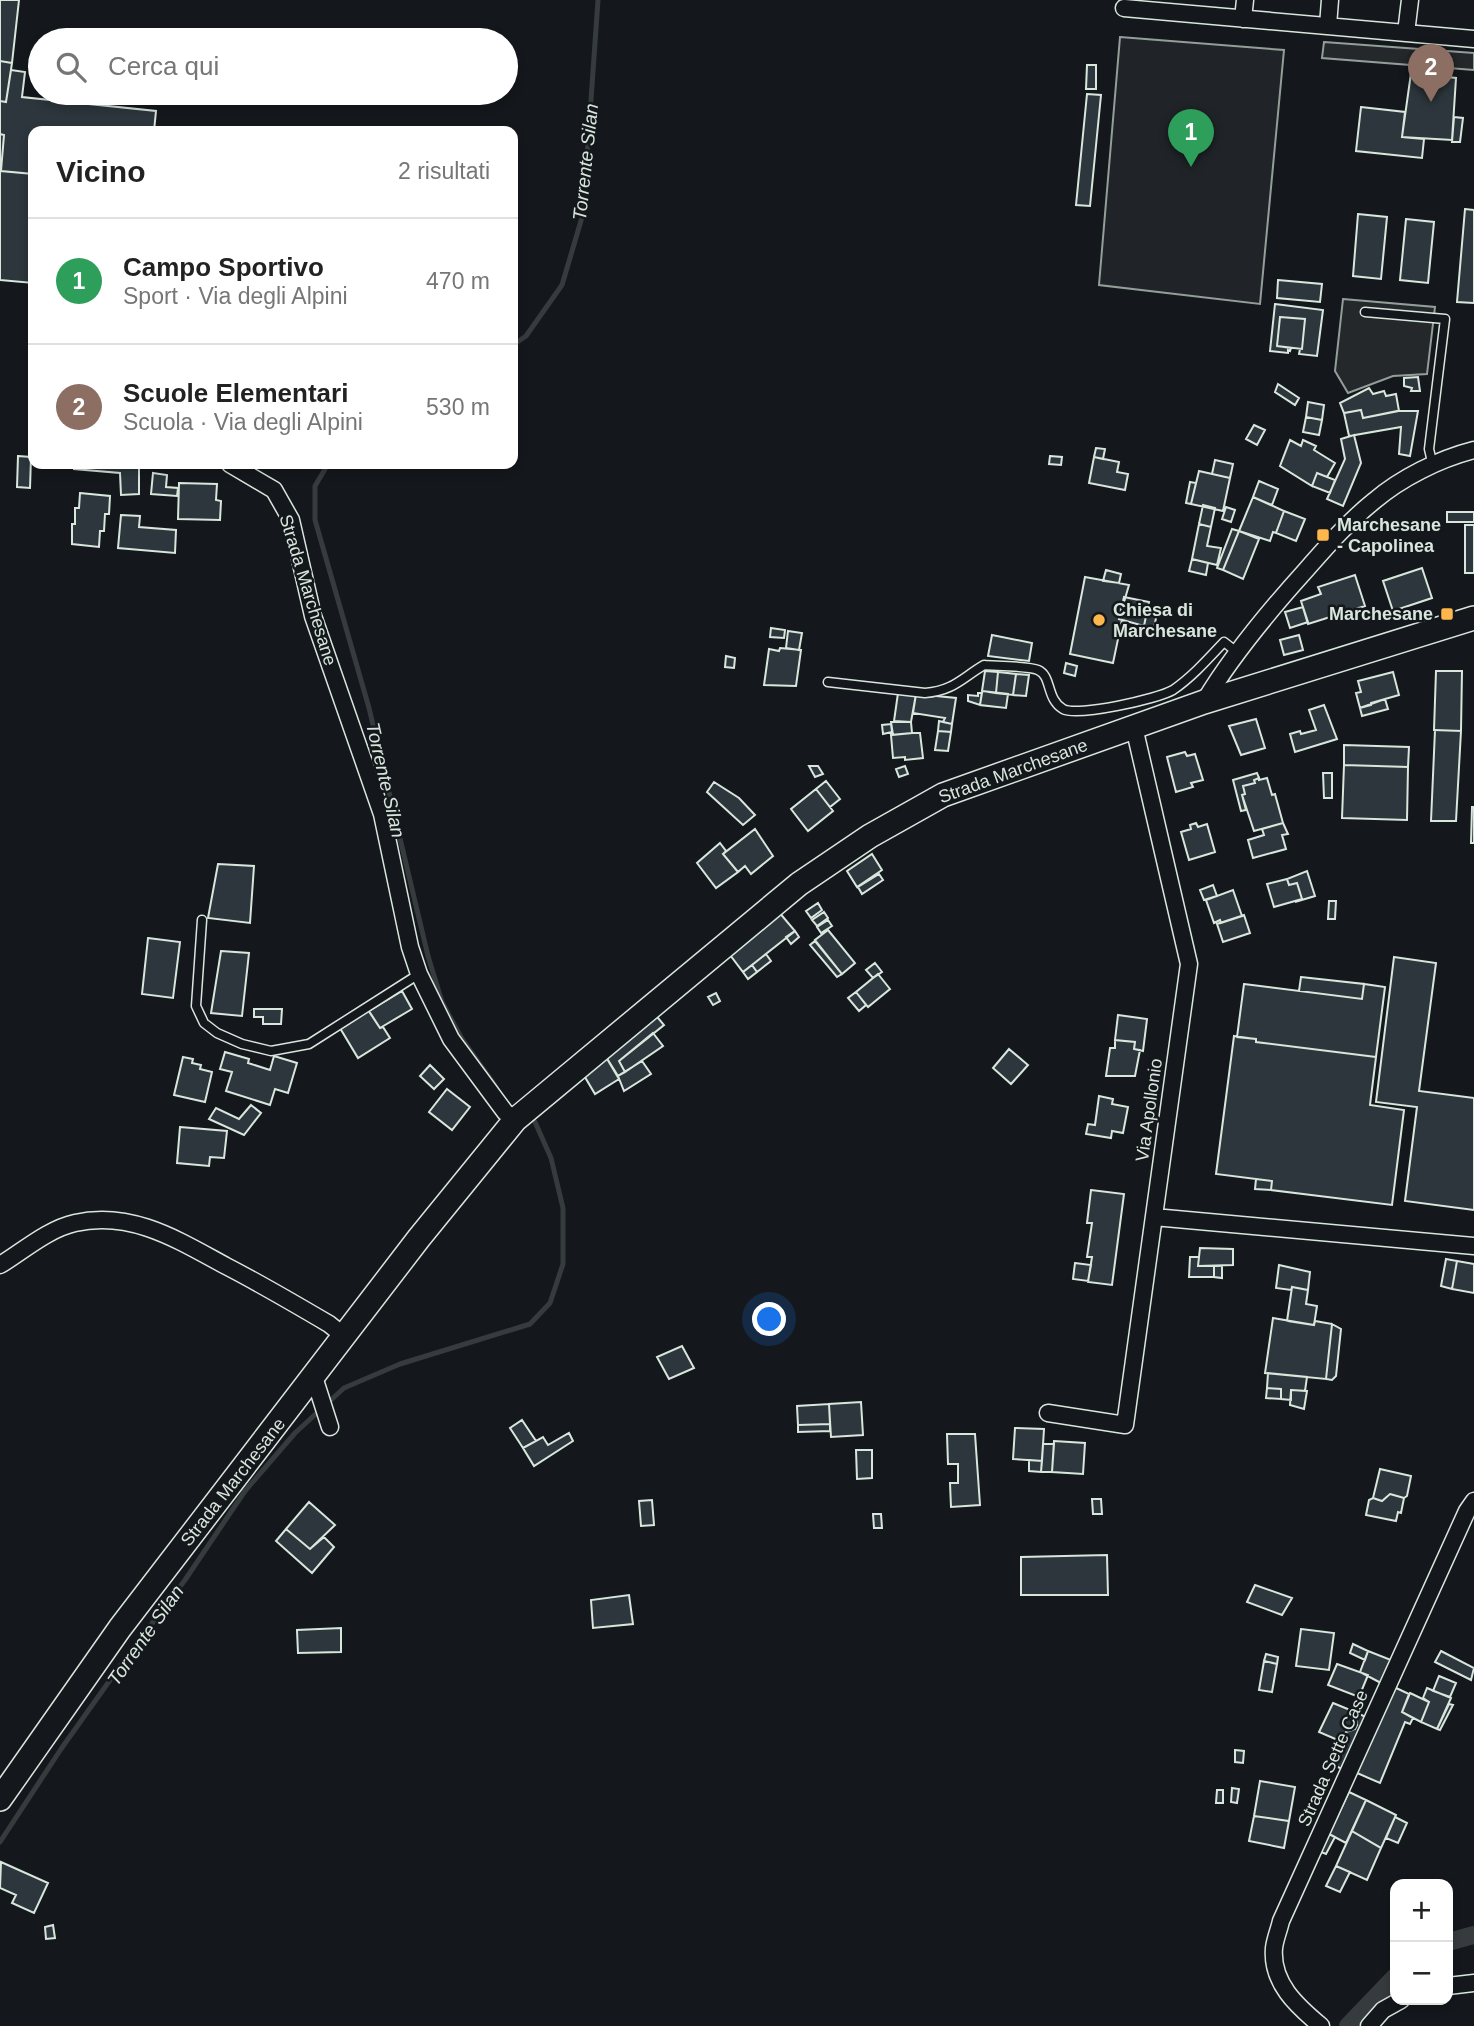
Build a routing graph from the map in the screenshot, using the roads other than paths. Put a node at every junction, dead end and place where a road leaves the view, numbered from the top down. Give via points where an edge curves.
1 (1245, 0) edge
2 (1330, 0) edge
3 (1410, 0) edge
4 (1124, 8) dead end
5 (1243, 19) junction
6 (1328, 26) junction
7 (1406, 33) junction
8 (1474, 39) edge
9 (1365, 312) dead end
10 (1474, 450) edge
11 (1433, 466) junction
12 (239, 469) edge
13 (1474, 618) edge
14 (1238, 653) junction
15 (828, 682) dead end
16 (1204, 702) junction
17 (1134, 727) junction
18 (202, 920) dead end
19 (419, 974) junction
20 (515, 1120) junction
21 (1154, 1217) junction
22 (1474, 1246) edge
23 (0, 1265) edge
24 (344, 1336) junction
25 (314, 1377) junction
26 (1048, 1413) dead end
27 (330, 1427) dead end
28 (1474, 1501) edge
29 (0, 1799) edge
30 (1474, 1983) edge
31 (1453, 1985) edge
32 (1392, 2005) edge
33 (1321, 2026) edge
34 (1369, 2026) edge

1 - 5 street
2 - 6 street
3 - 7 street
4 - 5 street
5 - 6 street
6 - 7 street
7 - 8 street
9 - 11 lane via 1445,319 1429,449
10 - 11 street
11 - 14 street via 1374,500 1270,610
12 - 19 street, Strada Marchesane via 274,489 291,520 313,616 382,814
13 - 16 main road, Strada Marchesane
14 - 15 lane via 1224,642 1171,691 1084,712 1066,711 1053,702 1038,670 984,665 953,687 925,693
14 - 16 street
16 - 17 main road, Strada Marchesane
17 - 20 main road, Strada Marchesane via 943,794 870,836 799,884
17 - 21 street, Via Apollonio via 1189,964
18 - 19 lane via 195,1006 204,1023 242,1044 271,1051 309,1044
19 - 20 street, Strada Marchesane via 451,1040
20 - 24 main road, Strada Marchesane
21 - 22 street
21 - 26 street, Via Apollonio via 1125,1425
23 - 24 street via 72,1224 121,1221 164,1232
24 - 25 main road, Strada Marchesane
25 - 27 street
25 - 29 main road, Strada Marchesane via 120,1628
28 - 33 street, Strada Sette Case via 1281,1921 1274,1950 1279,1979 1292,2002
30 - 31 street
32 - 34 street

